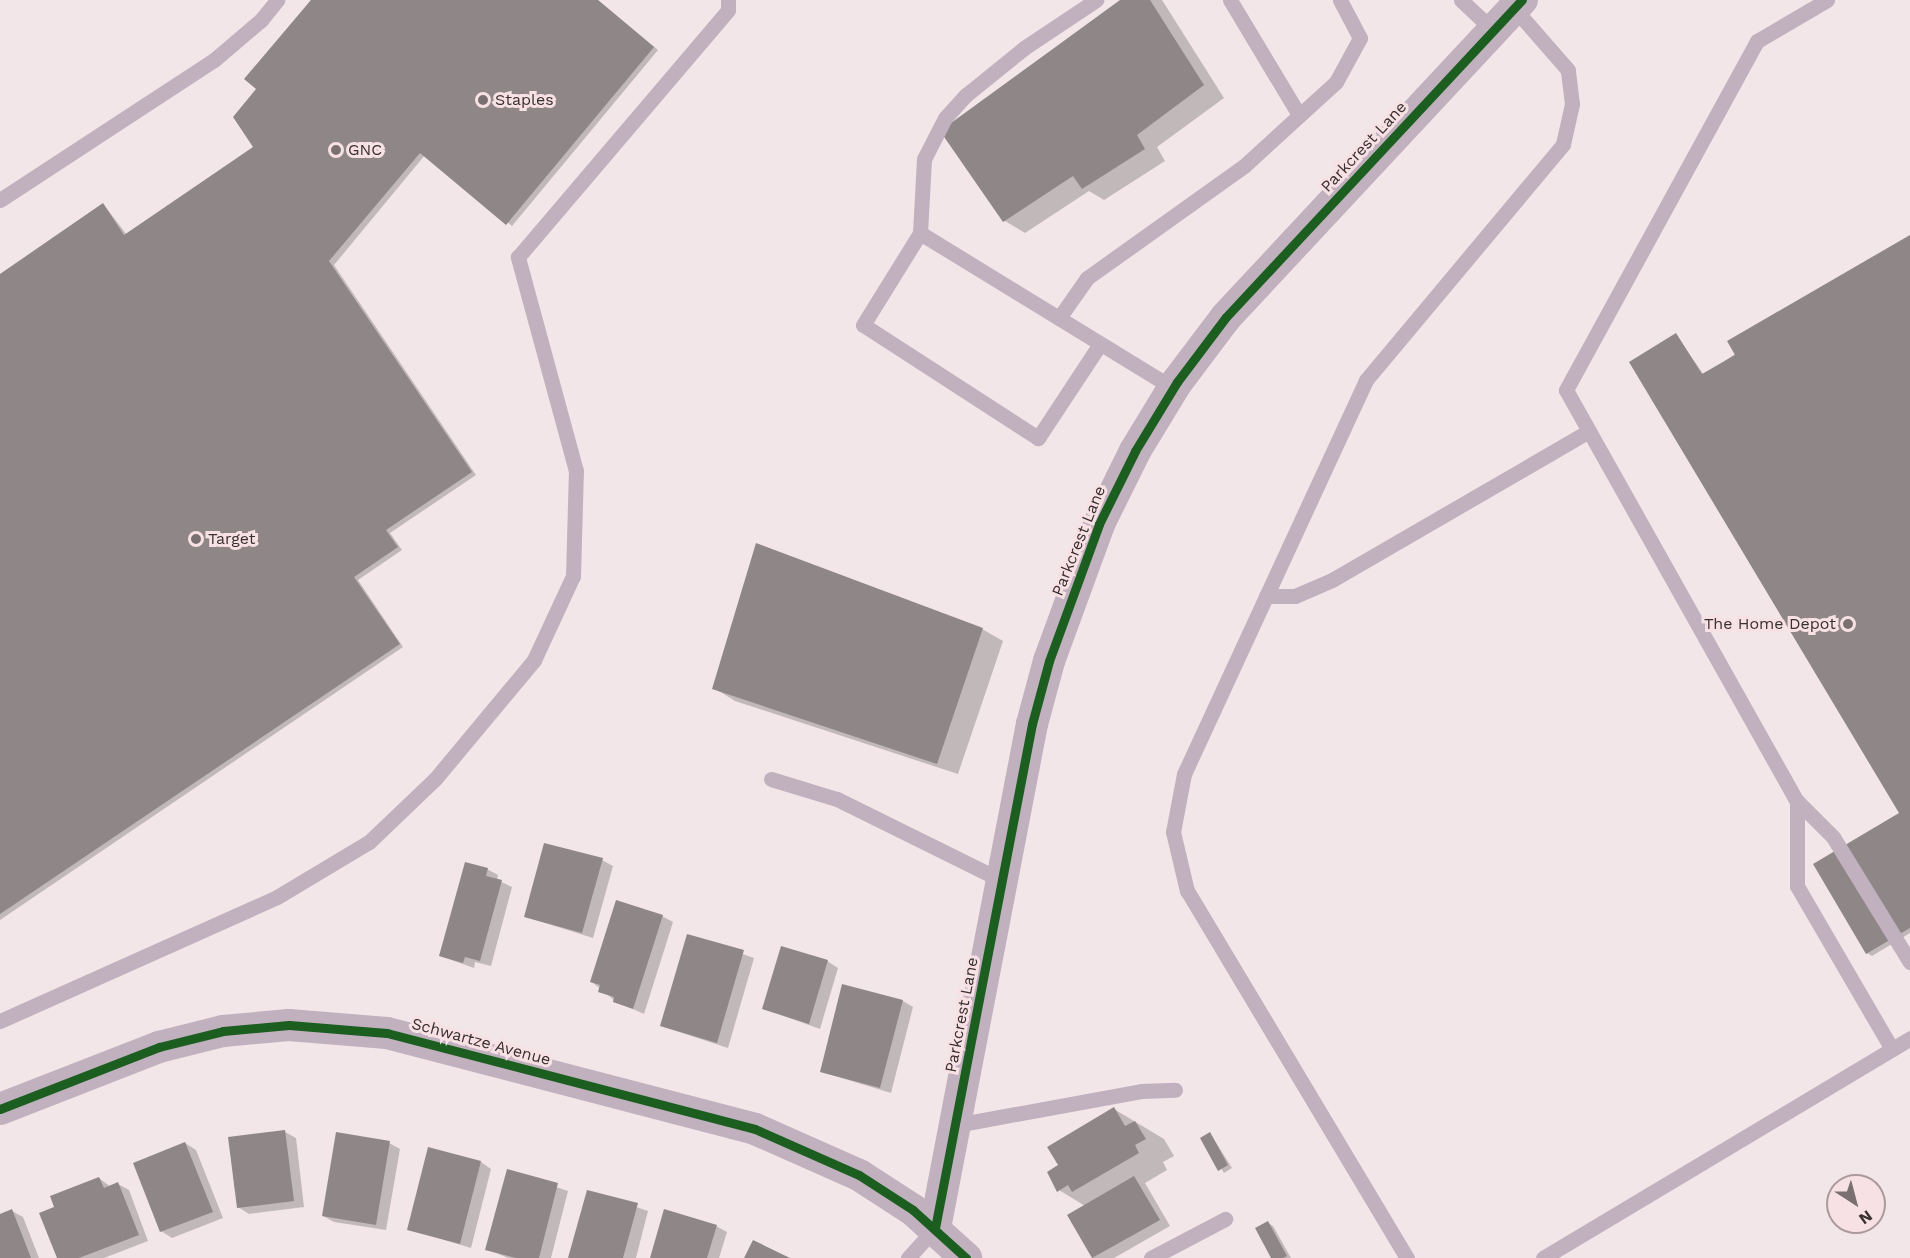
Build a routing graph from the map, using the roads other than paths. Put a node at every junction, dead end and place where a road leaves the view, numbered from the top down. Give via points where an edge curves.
1 (277, 0) edge
2 (728, 0) edge
3 (1096, 0) edge
4 (1230, 0) edge
5 (1340, 0) edge
6 (1461, 0) edge
7 (1827, 0) edge
8 (1510, 13) edge
9 (1299, 115) junction
10 (0, 200) edge
11 (920, 233) junction
12 (1059, 318) junction
13 (1100, 344) junction
14 (1173, 388) junction
15 (1589, 431) junction
16 (1266, 596) junction
17 (771, 779) dead end
18 (1797, 801) junction
19 (1003, 881) junction
20 (1910, 962) edge
21 (0, 1021) edge
22 (1910, 1038) edge
23 (1892, 1049) junction
24 (1175, 1090) dead end
25 (0, 1109) edge
26 (956, 1125) junction
27 (1225, 1220) dead end
28 (935, 1228) junction
29 (908, 1258) edge
30 (966, 1258) edge
31 (1150, 1258) edge
32 (1407, 1258) edge
33 (1543, 1258) edge

1 - 10 lane via 261,20 214,60
2 - 21 lane via 728,10 518,257 576,471 573,576 534,660 435,779 369,842 278,897
3 - 11 lane via 1024,48 966,95 945,118 924,159
4 - 9 lane
5 - 9 lane via 1360,38 1336,82
6 - 8 lane
7 - 15 lane via 1757,41 1566,390
8 - 14 street, Parkcrest Lane via 1226,317
8 - 16 lane via 1568,70 1572,104 1563,144 1366,380
9 - 12 lane via 1244,166 1086,278
11 - 12 lane
11 - 13 lane via 863,325 1038,438
12 - 13 lane
13 - 14 lane
14 - 19 street, Parkcrest Lane via 1135,451 1099,524 1048,661 1032,724
15 - 16 lane via 1332,580 1295,596
15 - 18 lane
16 - 32 lane via 1184,774 1173,832 1187,891
17 - 19 lane via 837,799
18 - 20 lane via 1833,837
18 - 23 lane via 1797,886
19 - 26 street, Parkcrest Lane
22 - 23 lane
23 - 33 lane
24 - 26 lane via 1141,1091
25 - 28 street, Schwartze Avenue via 159,1047 223,1031 289,1025 338,1027 387,1034 755,1129 859,1175
26 - 28 street, Parkcrest Lane
27 - 31 lane
28 - 29 lane
28 - 30 street, Schwartze Avenue

